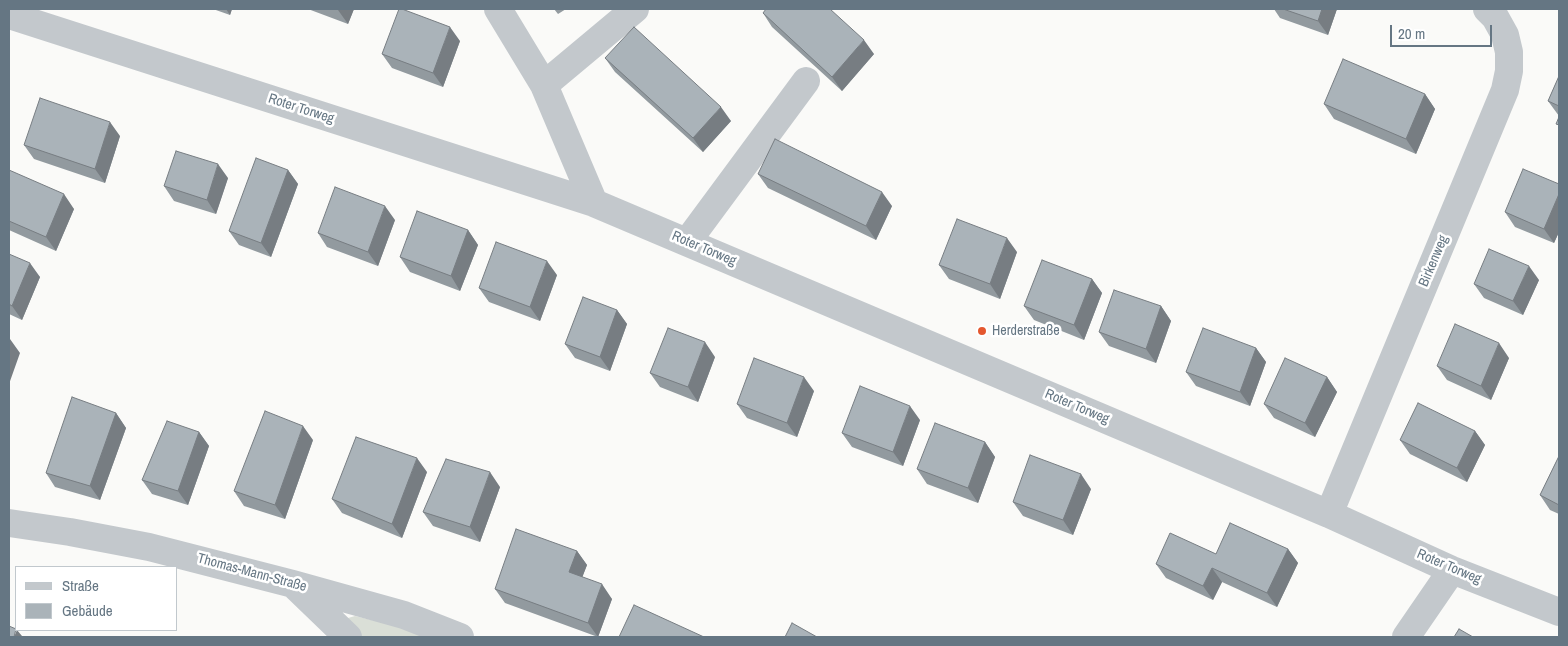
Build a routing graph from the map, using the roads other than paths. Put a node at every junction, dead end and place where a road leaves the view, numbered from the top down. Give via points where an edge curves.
1 (498, 9) edge
2 (636, 9) edge
3 (1487, 9) edge
4 (9, 15) edge
5 (806, 81) dead end
6 (544, 85) junction
7 (594, 203) junction
8 (687, 242) junction
9 (1329, 514) junction
10 (9, 523) edge
11 (1452, 570) junction
12 (293, 584) junction
13 (1559, 612) edge
14 (348, 637) edge
15 (460, 637) edge
16 (1406, 637) edge

1 - 6 street
2 - 6 street
3 - 9 street, Birkenweg via 1502,29 1509,52 1505,90
4 - 7 street, Roter Torweg
5 - 8 street
6 - 7 street
7 - 8 street, Roter Torweg
8 - 9 street, Roter Torweg
9 - 11 street, Roter Torweg
10 - 12 street, Thomas-Mann-Straße via 149,547
11 - 13 street, Roter Torweg
11 - 16 street
12 - 14 street
12 - 15 street, Thomas-Mann-Straße via 404,615

